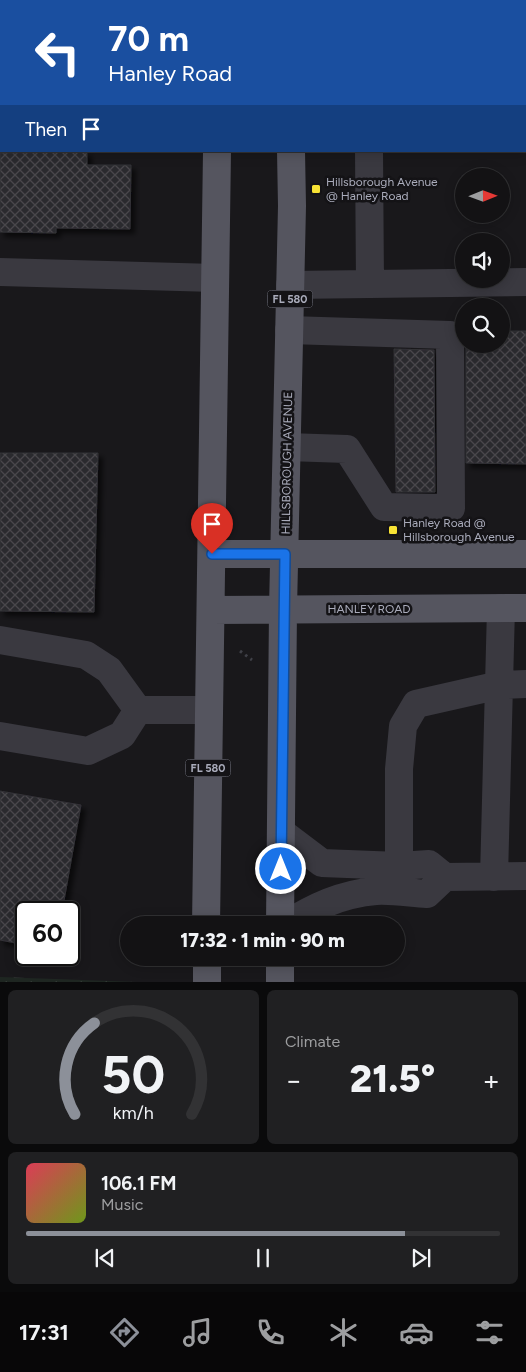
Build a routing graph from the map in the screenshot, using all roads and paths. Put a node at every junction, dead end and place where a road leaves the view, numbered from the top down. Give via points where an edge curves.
1 (217, 152) edge
2 (291, 152) edge
3 (370, 152) edge
4 (0, 272) edge
5 (215, 278) junction
6 (526, 282) edge
7 (370, 284) junction
8 (290, 285) junction
9 (289, 330) junction
10 (287, 447) junction
11 (212, 554) junction
12 (285, 554) junction
13 (526, 554) edge
14 (514, 608) edge
15 (283, 609) junction
16 (211, 610) junction
17 (0, 640) edge
18 (237, 648) dead end
19 (252, 660) dead end
20 (513, 684) edge
21 (138, 710) junction
22 (209, 710) junction
23 (0, 736) edge
24 (281, 832) junction
25 (400, 866) junction
26 (494, 876) junction
27 (526, 876) edge
28 (445, 877) junction
29 (206, 916) edge
30 (280, 916) edge
31 (300, 916) edge
32 (207, 966) edge
33 (280, 966) edge
34 (207, 982) edge
35 (280, 982) edge

1 - 5 main road, FL 580
2 - 8 main road, HILLSBOROUGH AVENUE / FL 580
3 - 7 lane
4 - 5 lane
5 - 11 main road, FL 580
6 - 7 lane
7 - 8 lane
8 - 9 main road, HILLSBOROUGH AVENUE / FL 580
9 - 10 main road, HILLSBOROUGH AVENUE / FL 580
9 - 10 lane via 450,335 451,508 384,507 347,449
10 - 12 main road, HILLSBOROUGH AVENUE / FL 580
11 - 12 main road
11 - 16 main road, FL 580
12 - 13 main road
12 - 15 main road, HILLSBOROUGH AVENUE / FL 580
14 - 15 main road, HANLEY ROAD
14 - 20 lane
15 - 16 main road, HANLEY ROAD
15 - 24 main road, HILLSBOROUGH AVENUE / FL 580
16 - 22 main road, FL 580
17 - 21 lane via 86,655 110,670
18 - 19 path
20 - 25 lane via 416,704 403,726 399,769
20 - 26 lane
21 - 22 lane
21 - 23 lane via 122,735 88,751
22 - 29 main road, FL 580
24 - 25 lane via 322,863
24 - 30 main road, HILLSBOROUGH AVENUE / FL 580
25 - 28 lane via 430,864
26 - 27 lane
26 - 28 lane
28 - 31 lane via 427,894 376,892 342,897
32 - 34 main road
33 - 35 main road

